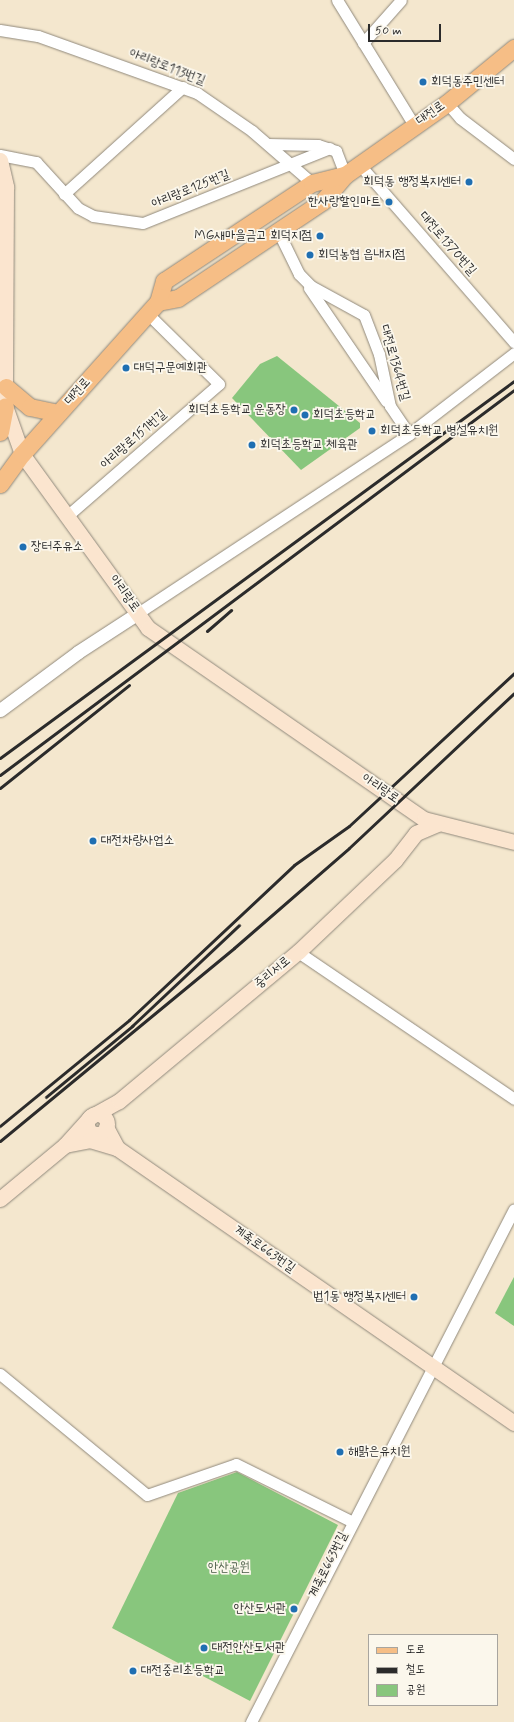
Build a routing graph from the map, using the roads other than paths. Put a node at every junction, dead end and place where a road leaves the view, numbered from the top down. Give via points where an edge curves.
1 (337, 0) edge
2 (400, 0) edge
3 (0, 30) edge
4 (363, 42) junction
5 (514, 48) edge
6 (183, 87) junction
7 (446, 103) junction
8 (414, 125) junction
9 (268, 144) junction
10 (330, 148) junction
11 (0, 155) edge
12 (513, 159) edge
13 (0, 160) edge
14 (291, 164) junction
15 (359, 164) junction
16 (344, 175) junction
17 (312, 183) junction
18 (64, 194) junction
19 (278, 231) junction
20 (300, 274) junction
21 (153, 308) junction
22 (514, 342) edge
23 (514, 353) edge
24 (6, 387) junction
25 (5, 406) junction
26 (390, 406) junction
27 (58, 413) junction
28 (0, 432) edge
29 (409, 434) junction
30 (22, 454) junction
31 (0, 484) edge
32 (67, 516) junction
33 (138, 614) junction
34 (0, 710) edge
35 (412, 810) junction
36 (437, 824) junction
37 (416, 833) junction
38 (514, 842) edge
39 (298, 952) junction
40 (514, 1099) edge
41 (117, 1104) junction
42 (90, 1117) junction
43 (100, 1129) junction
44 (69, 1143) junction
45 (114, 1145) junction
46 (0, 1199) edge
47 (514, 1209) edge
48 (430, 1366) junction
49 (0, 1374) edge
50 (514, 1424) edge
51 (351, 1521) junction
52 (251, 1722) edge

1 - 4 street
2 - 4 street
3 - 6 street, 아리랑로113번길 via 38,36
4 - 8 street
5 - 7 main road, 대전로
6 - 9 street, 아리랑로113번길 via 214,103
6 - 18 street
7 - 8 main road, 대전로
7 - 12 street via 460,118
8 - 15 main road, 대전로
9 - 10 street
9 - 14 street, 아리랑로113번길
10 - 14 street, 아리랑로125번길
10 - 16 street via 340,156
11 - 18 street, 아리랑로125번길 via 36,162
13 - 24 main road, 아리랑로 via 6,194
14 - 17 street, 아리랑로113번길
14 - 18 street, 아리랑로125번길 via 143,223 93,216 78,208
15 - 16 main road, 대전로
15 - 22 street, 대전로1370번길
16 - 17 main road, 대전로
16 - 19 main road, 대전로 via 323,201
17 - 21 main road, 대전로 via 164,281
19 - 20 street, 대전로1364번길
19 - 21 main road, 대전로 via 178,298
20 - 26 street
20 - 26 street, 대전로1364번길 via 326,297 353,306 364,315 379,354
21 - 27 main road, 대전로
21 - 32 street, 아리랑로151번길 via 219,384
23 - 29 street
24 - 25 main road, 아리랑로
24 - 27 main road via 30,407
25 - 28 main road
25 - 30 main road, 아리랑로
26 - 29 street, 대전로1364번길
27 - 30 main road, 대전로
29 - 33 street
30 - 31 main road, 대전로
30 - 32 main road, 아리랑로
32 - 33 main road, 아리랑로
33 - 34 street via 78,652
33 - 35 main road, 아리랑로 via 148,628
35 - 36 main road, 아리랑로
35 - 37 main road
36 - 37 main road, 중리서로
36 - 38 main road, 아리랑로
37 - 39 main road, 중리서로 via 395,860
39 - 40 street
39 - 41 main road, 중리서로
41 - 42 main road
41 - 43 main road
41 - 45 main road
42 - 43 main road via 99,1115
42 - 44 main road
43 - 44 main road
43 - 45 main road
44 - 45 main road via 90,1140
44 - 46 main road
45 - 48 main road, 계족로663번길
47 - 48 street, 계족로663번길
48 - 50 main road, 계족로663번길
48 - 51 street, 계족로663번길
49 - 51 street via 147,1495 236,1464
51 - 52 street, 계족로663번길

